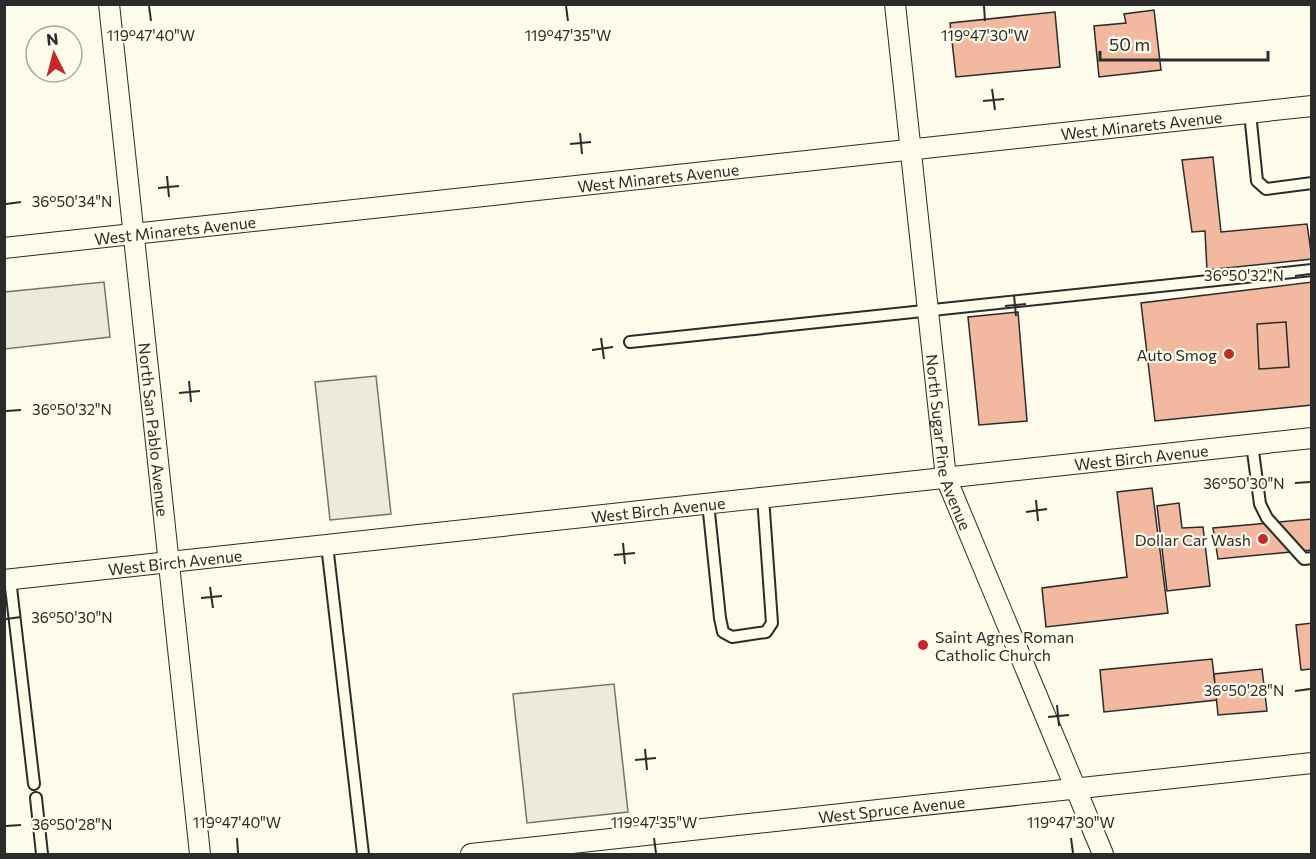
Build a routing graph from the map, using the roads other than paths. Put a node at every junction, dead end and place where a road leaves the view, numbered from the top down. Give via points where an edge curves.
1 (109, 4) edge
2 (895, 4) edge
3 (1311, 106) edge
4 (1250, 113) junction
5 (911, 150) junction
6 (1311, 183) edge
7 (134, 234) junction
8 (4, 248) edge
9 (1311, 270) edge
10 (928, 311) junction
11 (630, 342) dead end
12 (1311, 438) edge
13 (1252, 444) junction
14 (946, 478) junction
15 (763, 497) junction
16 (708, 504) junction
17 (327, 545) junction
18 (1311, 558) edge
19 (168, 562) junction
20 (7, 580) edge
21 (1311, 763) edge
22 (34, 784) dead end
23 (1075, 789) junction
24 (36, 798) dead end
25 (42, 855) edge
26 (201, 855) edge
27 (363, 855) edge
28 (471, 855) edge
29 (1103, 855) edge

1 - 7 street, North San Pablo Avenue
2 - 5 street, North Sugar Pine Avenue
3 - 4 street, West Minarets Avenue
4 - 5 street, West Minarets Avenue
4 - 6 lane via 1257,181 1266,189
5 - 7 street, West Minarets Avenue
5 - 10 street, North Sugar Pine Avenue
7 - 8 street, West Minarets Avenue
7 - 19 street, North San Pablo Avenue
9 - 10 lane
10 - 11 lane
10 - 14 street, North Sugar Pine Avenue
12 - 13 street, West Birch Avenue
13 - 14 street, West Birch Avenue
13 - 18 lane via 1260,504 1267,518 1304,559
14 - 15 street, West Birch Avenue
14 - 23 street, North Sugar Pine Avenue
15 - 16 street, West Birch Avenue
15 - 16 lane via 772,623 766,632 732,637 723,632 720,618
16 - 17 street, West Birch Avenue
17 - 19 street, West Birch Avenue
17 - 27 lane
19 - 20 street, West Birch Avenue
19 - 26 street, North San Pablo Avenue
20 - 22 lane
21 - 23 street, West Spruce Avenue
23 - 28 street, West Spruce Avenue
23 - 29 street, North Sugar Pine Avenue
24 - 25 lane

